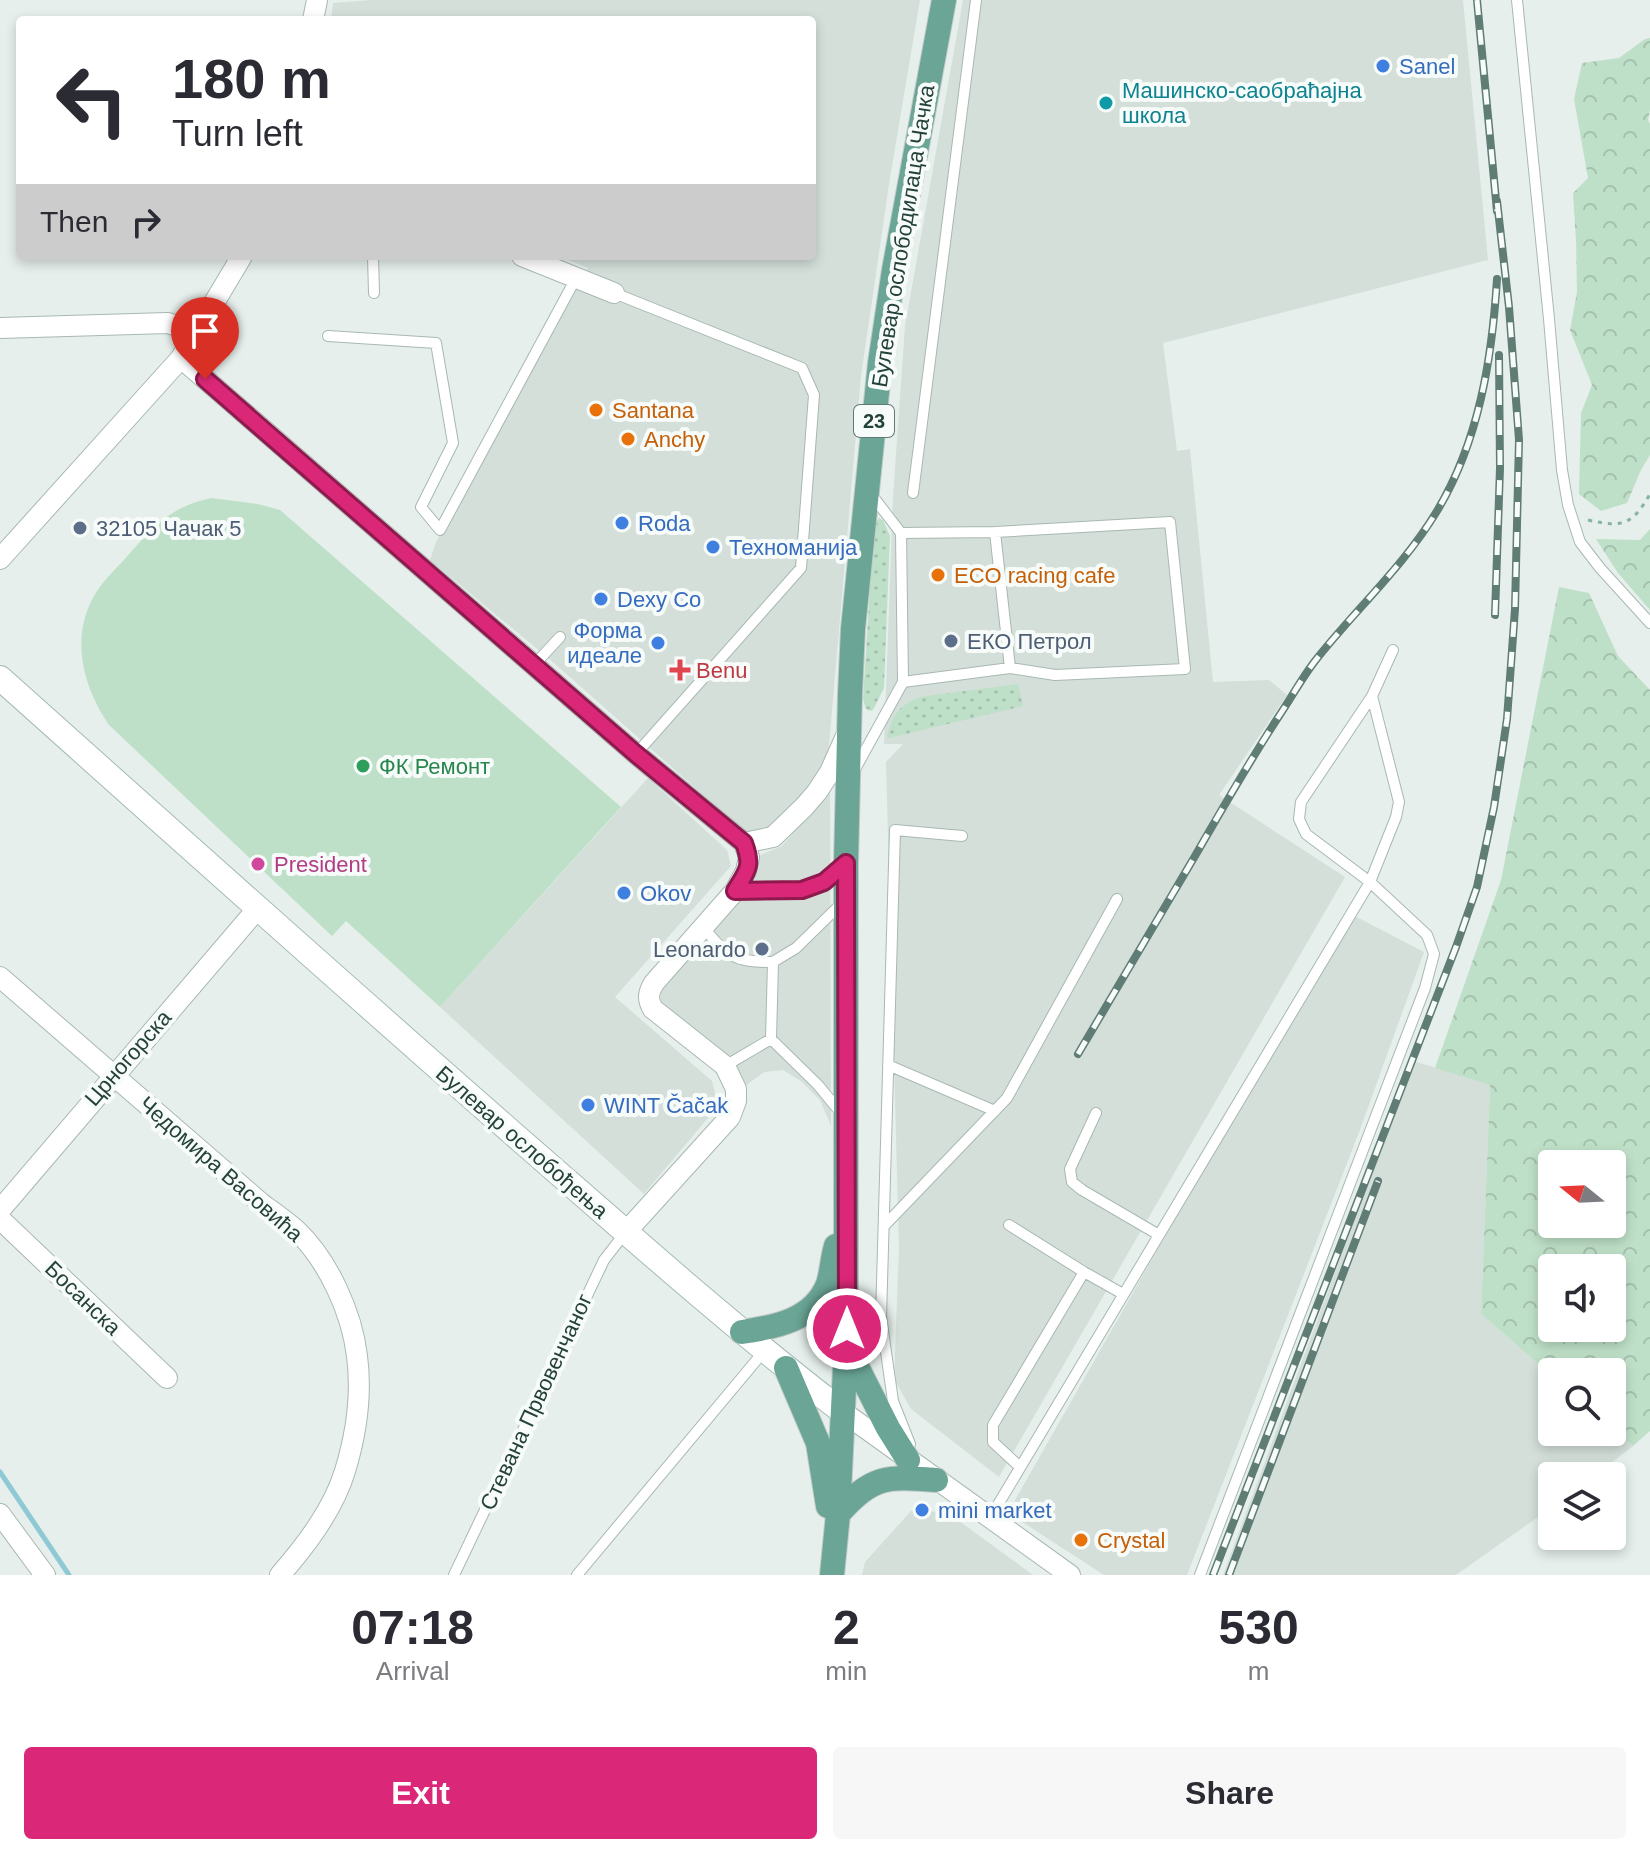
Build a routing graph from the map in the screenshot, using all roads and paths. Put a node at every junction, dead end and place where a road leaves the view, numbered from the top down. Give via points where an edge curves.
1 (944, 0) edge
2 (976, 0) edge
3 (1517, 0) edge
4 (240, 260) edge
5 (373, 260) edge
6 (532, 260) edge
7 (576, 278) junction
8 (374, 293) dead end
9 (614, 293) joint
10 (0, 328) edge
11 (196, 332) junction
12 (328, 336) dead end
13 (181, 358) junction
14 (867, 489) junction
15 (913, 493) dead end
16 (1650, 494) edge
17 (1572, 517) junction
18 (995, 532) junction
19 (901, 533) junction
20 (0, 559) edge
21 (1650, 623) edge
22 (560, 637) dead end
23 (1393, 650) dead end
24 (534, 665) junction
25 (1010, 668) junction
26 (0, 678) edge
27 (903, 682) junction
28 (1372, 696) junction
29 (849, 728) junction
30 (636, 754) junction
31 (848, 784) junction
32 (962, 836) dead end
33 (744, 843) junction
34 (846, 863) junction
35 (1370, 882) junction
36 (735, 891) junction
37 (847, 897) junction
38 (1117, 899) dead end
39 (258, 908) junction
40 (703, 927) junction
41 (773, 962) junction
42 (0, 977) edge
43 (771, 1039) junction
44 (888, 1065) junction
45 (725, 1066) junction
46 (114, 1075) junction
47 (995, 1111) junction
48 (1096, 1113) dead end
49 (847, 1121) junction
50 (0, 1210) edge
51 (847, 1218) junction
52 (0, 1219) edge
53 (1009, 1225) dead end
54 (884, 1226) junction
55 (625, 1233) junction
56 (1159, 1235) junction
57 (1084, 1272) junction
58 (1123, 1294) junction
59 (742, 1332) junction
60 (846, 1346) junction
61 (765, 1350) junction
62 (786, 1368) junction
63 (167, 1378) dead end
64 (843, 1412) junction
65 (1020, 1467) junction
66 (921, 1469) junction
67 (0, 1514) edge
68 (990, 1518) junction
69 (837, 1524) junction
70 (45, 1575) edge
71 (280, 1575) edge
72 (454, 1575) edge
73 (577, 1575) edge
74 (832, 1575) edge
75 (1070, 1575) edge
76 (1200, 1575) edge

1 - 14 main road, Булевар ослободилаца Чачка / 23 via 903,214
2 - 15 lane
3 - 17 lane via 1562,470
4 - 11 street
5 - 8 lane
6 - 7 street
7 - 9 street
7 - 12 lane via 440,530 421,507 453,443 436,343
9 - 30 lane via 802,368 814,395 801,568
10 - 11 street via 168,323
11 - 13 street
13 - 20 street
13 - 24 street
14 - 19 lane
14 - 29 main road, Булевар ослободилаца Чачка / 23
16 - 17 path via 1635,517 1620,525
17 - 21 lane via 1580,542
18 - 19 lane
18 - 25 lane
18 - 25 lane via 1170,522 1185,669 1055,675
19 - 27 lane
22 - 24 lane
23 - 28 lane
24 - 30 street
25 - 27 lane
26 - 39 main road, Булевар ослобођења
27 - 31 lane
28 - 35 lane via 1399,802
28 - 35 lane via 1301,802 1299,819 1306,834
29 - 31 main road, Булевар ослободилаца Чачка / 23
29 - 33 street via 830,772 804,807 773,837
30 - 33 street
31 - 34 main road, Булевар ослободилаца Чачка / 23
32 - 44 lane via 895,830
33 - 36 street via 749,857
34 - 36 lane via 824,882 802,890
34 - 37 main road, Булевар ослободилаца Чачка / 23
35 - 56 lane
35 - 76 lane via 1427,935 1434,954
36 - 40 street
37 - 41 lane via 796,948
37 - 49 main road, Булевар ослободилаца Чачка / 23
38 - 47 lane
39 - 46 street, Црногорска
39 - 55 main road, Булевар ослобођења
40 - 41 lane via 736,959
40 - 45 street via 654,983 649,1002
41 - 43 lane
42 - 46 street, Чедомира Васовића
43 - 45 lane
43 - 49 lane
44 - 47 lane
44 - 54 lane
45 - 55 street via 736,1089 730,1117
46 - 50 street, Црногорска
46 - 71 street, Чедомира Васовића via 297,1231 336,1287 350,1326 359,1395 345,1474 304,1547
47 - 54 lane
48 - 56 lane via 1070,1169 1072,1182
49 - 51 main road, Булевар ослободилаца Чачка / 23
51 - 59 main road via 819,1300 787,1323
51 - 60 main road, Булевар ослободилаца Чачка / 23
52 - 63 street, Босанска
53 - 57 lane
54 - 66 lane via 881,1317 893,1401
55 - 59 main road, Булевар ослобођења
55 - 72 lane, Стевана Првовенчаног via 604,1260
56 - 58 lane
57 - 58 lane
57 - 65 lane via 993,1425 993,1442
58 - 65 lane
59 - 61 main road, Булевар ослобођења
60 - 64 main road, Булевар ослободилаца Чачка / 23
60 - 66 main road via 888,1428
61 - 62 main road, Булевар ослобођења
61 - 73 lane
62 - 64 main road, Булевар ослобођења
62 - 69 main road via 818,1443 830,1515
64 - 66 street, Булевар ослобођења
64 - 69 main road, Булевар ослободилаца Чачка / 23
65 - 68 lane
66 - 68 street, Булевар ослобођења
66 - 69 main road via 880,1480 859,1493
67 - 70 street
68 - 75 street, Булевар ослобођења
69 - 74 main road, Булевар ослободилаца Чачка / 23

